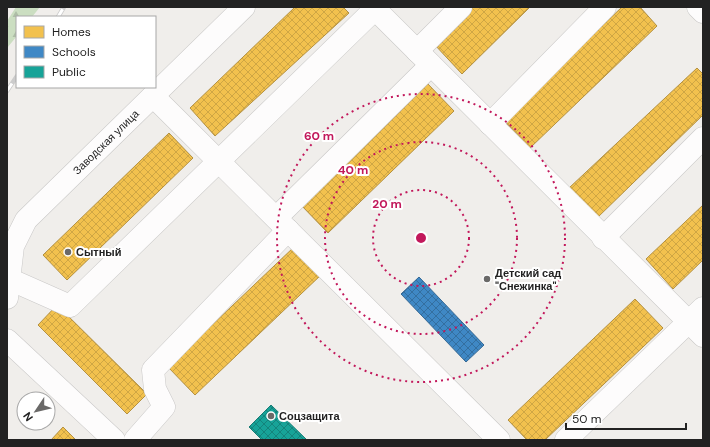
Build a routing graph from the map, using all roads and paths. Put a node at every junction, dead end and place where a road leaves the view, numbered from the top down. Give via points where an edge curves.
1 (244, 7) edge
2 (461, 7) edge
3 (605, 7) edge
4 (698, 7) edge
5 (375, 8) edge
6 (703, 12) edge
7 (424, 58) junction
8 (153, 96) junction
9 (490, 124) junction
10 (703, 138) edge
11 (219, 161) junction
12 (282, 224) junction
13 (603, 238) junction
14 (8, 289) edge
15 (698, 322) edge
16 (7, 340) edge
17 (114, 440) edge
18 (135, 440) edge
19 (499, 440) edge
20 (566, 440) edge

1 - 8 street, Заводская улица
2 - 7 street
3 - 9 street
4 - 6 street
5 - 7 street
5 - 11 street
7 - 9 street
7 - 12 street
8 - 11 street
8 - 14 street, Заводская улица via 26,220 13,246
9 - 13 street
10 - 13 street
11 - 12 street
11 - 14 street via 70,306
12 - 18 street via 153,370 155,389 164,407
12 - 19 street
13 - 15 street
15 - 20 street
16 - 17 street

